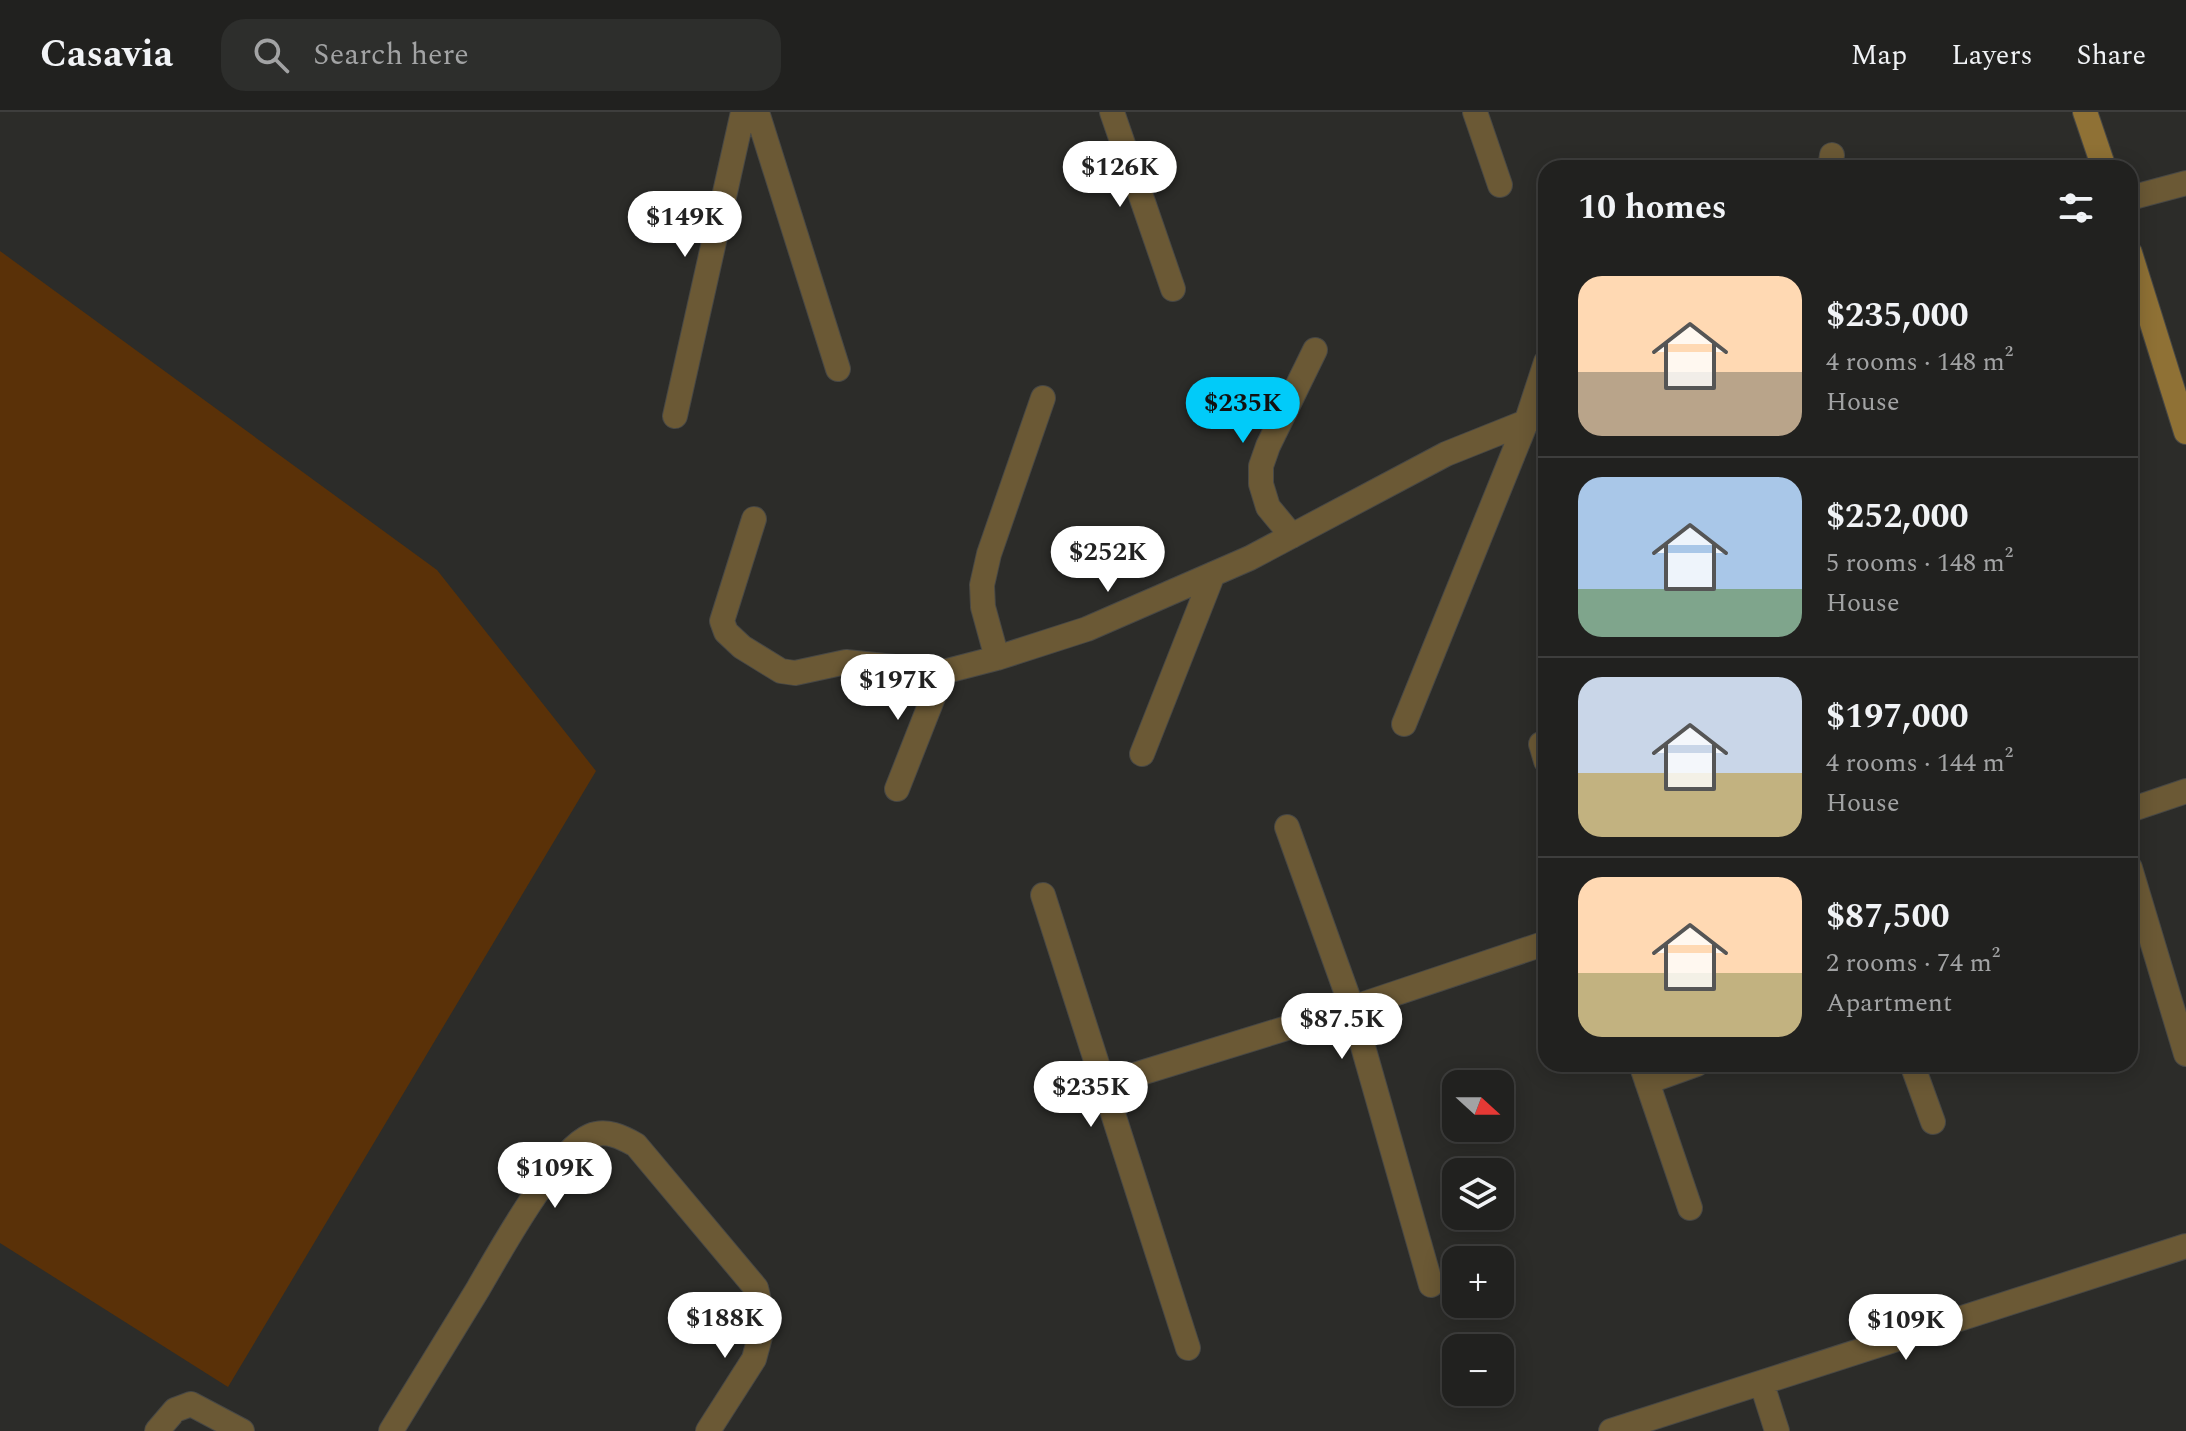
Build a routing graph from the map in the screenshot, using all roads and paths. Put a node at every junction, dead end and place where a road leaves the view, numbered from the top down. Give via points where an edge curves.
1 (743, 112) edge
2 (757, 112) edge
3 (1112, 112) edge
4 (1475, 112) edge
5 (2085, 112) edge
6 (2099, 160) edge
7 (2186, 183) edge
8 (1500, 185) dead end
9 (2138, 196) edge
10 (2138, 279) edge
11 (1173, 289) dead end
12 (1315, 350) dead end
13 (838, 369) dead end
14 (1043, 398) dead end
15 (675, 416) dead end
16 (1536, 417) edge
17 (2186, 432) edge
18 (754, 519) dead end
19 (1292, 536) junction
20 (1213, 574) junction
21 (997, 658) junction
22 (943, 672) junction
23 (1404, 724) dead end
24 (1142, 754) dead end
25 (897, 789) dead end
26 (2186, 791) edge
27 (2138, 807) edge
28 (1287, 827) dead end
29 (1043, 895) dead end
30 (2138, 895) edge
31 (1538, 946) edge
32 (1352, 1008) junction
33 (2186, 1054) edge
34 (1915, 1072) edge
35 (1644, 1073) edge
36 (1102, 1085) junction
37 (1933, 1122) dead end
38 (1690, 1208) dead end
39 (2186, 1246) edge
40 (1431, 1285) dead end
41 (1188, 1348) dead end
42 (1762, 1384) junction
43 (157, 1431) edge
44 (242, 1431) edge
45 (391, 1431) edge
46 (708, 1431) edge
47 (1611, 1431) edge
48 (1777, 1431) edge

1 - 15 street
2 - 13 street
3 - 11 street
4 - 8 street
5 - 6 street
7 - 9 street
10 - 17 street
12 - 19 street via 1261,466 1268,507
14 - 21 street via 982,585
16 - 19 street via 1446,454
16 - 23 street
18 - 22 street via 722,621 742,647 781,671 795,673 846,662
19 - 20 street
20 - 21 street via 1087,629
20 - 24 street
21 - 22 street
22 - 25 street
26 - 27 street
28 - 32 street
29 - 36 street
30 - 33 street
31 - 32 street
32 - 36 street
32 - 40 street
34 - 37 street
35 - 38 street
36 - 41 street
39 - 42 street
42 - 47 street
42 - 48 street
43 - 44 street via 185,1404
45 - 46 street via 531,1201 576,1144 593,1134 616,1134 636,1145 756,1288 764,1322 754,1359

